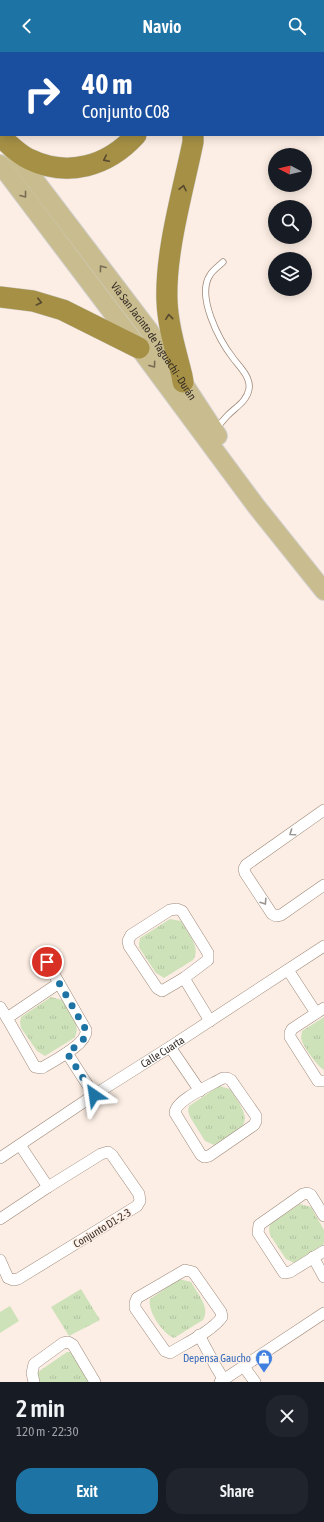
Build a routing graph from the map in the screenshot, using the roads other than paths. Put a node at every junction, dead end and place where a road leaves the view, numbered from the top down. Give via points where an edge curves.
1 (135, 136) edge
2 (193, 136) edge
3 (2, 137) edge
4 (0, 164) edge
5 (223, 262) dead end
6 (0, 297) edge
7 (139, 348) junction
8 (183, 382) junction
9 (215, 430) junction
10 (296, 555) junction
11 (324, 591) edge
12 (324, 810) edge
13 (324, 885) edge
14 (324, 946) edge
15 (47, 962) dead end
16 (288, 970) junction
17 (184, 978) junction
18 (59, 983) junction
19 (0, 1007) edge
20 (320, 1010) edge
21 (7, 1018) junction
22 (210, 1020) junction
23 (170, 1047) junction
24 (67, 1053) junction
25 (324, 1081) edge
26 (200, 1091) junction
27 (94, 1095) junction
28 (20, 1145) junction
29 (0, 1158) edge
30 (48, 1187) junction
31 (324, 1216) edge
32 (0, 1219) edge
33 (324, 1251) edge
34 (313, 1257) junction
35 (0, 1260) edge
36 (324, 1277) edge
37 (324, 1314) edge
38 (199, 1335) junction
39 (244, 1367) junction
40 (222, 1381) edge
41 (34, 1382) edge
42 (95, 1382) edge
43 (255, 1382) edge

1 -> 3 highway via 126,146 105,160 73,168 51,166 29,159
8 -> 2 highway via 169,324 168,275
8 -> 3 main road, Vía San Jacinto de Yaguachi - Durán via 148,329
4 -> 7 main road, Vía San Jacinto de Yaguachi - Durán
5 - 9 lane via 210,276 206,292 208,310 214,326 248,379 250,387 248,396
6 -> 7 highway via 33,301 63,310
7 -> 10 main road, Vía San Jacinto de Yaguachi - Durán via 256,506
8 - 9 main road, Vía San Jacinto de Yaguachi - Durán
9 - 10 main road, Vía San Jacinto de Yaguachi - Durán
10 - 11 main road, Vía San Jacinto de Yaguachi - Durán
12 -> 13 street via 244,868 272,914 276,916
14 - 16 street, Calle Cuarta
15 - 18 street
16 - 20 street
16 - 22 street, Calle Cuarta
17 - 17 street via 208,960 208,954 182,911 170,910 131,935 129,946 157,988 162,991
17 - 22 street
18 - 21 street
18 - 24 street via 87,1035
19 - 21 street
20 - 25 street via 292,1029 290,1037 318,1081
21 - 24 street via 35,1067 42,1068
22 - 23 street, Calle Cuarta
23 - 26 street
23 - 27 street, Calle Cuarta
24 - 27 street
26 - 26 street via 178,1105 175,1114 204,1157 254,1125 256,1116 228,1078 223,1078
27 - 28 street, Calle Cuarta
28 - 29 street, Calle Cuarta
28 - 30 street
30 - 32 street, Conjunto D1-2-3
30 - 35 street, Conjunto D1-2-3 via 108,1152 139,1194 140,1201 138,1206 18,1279 8,1278
31 - 34 street via 311,1195 303,1194 258,1225 258,1233 284,1273 290,1272
33 - 34 street
34 - 36 street
37 - 39 street
38 - 38 street via 222,1317 193,1272 185,1270 137,1298 135,1308 165,1351 170,1353
38 - 40 street
39 - 40 street
39 - 43 street
41 - 42 street via 34,1364 68,1342 73,1345

